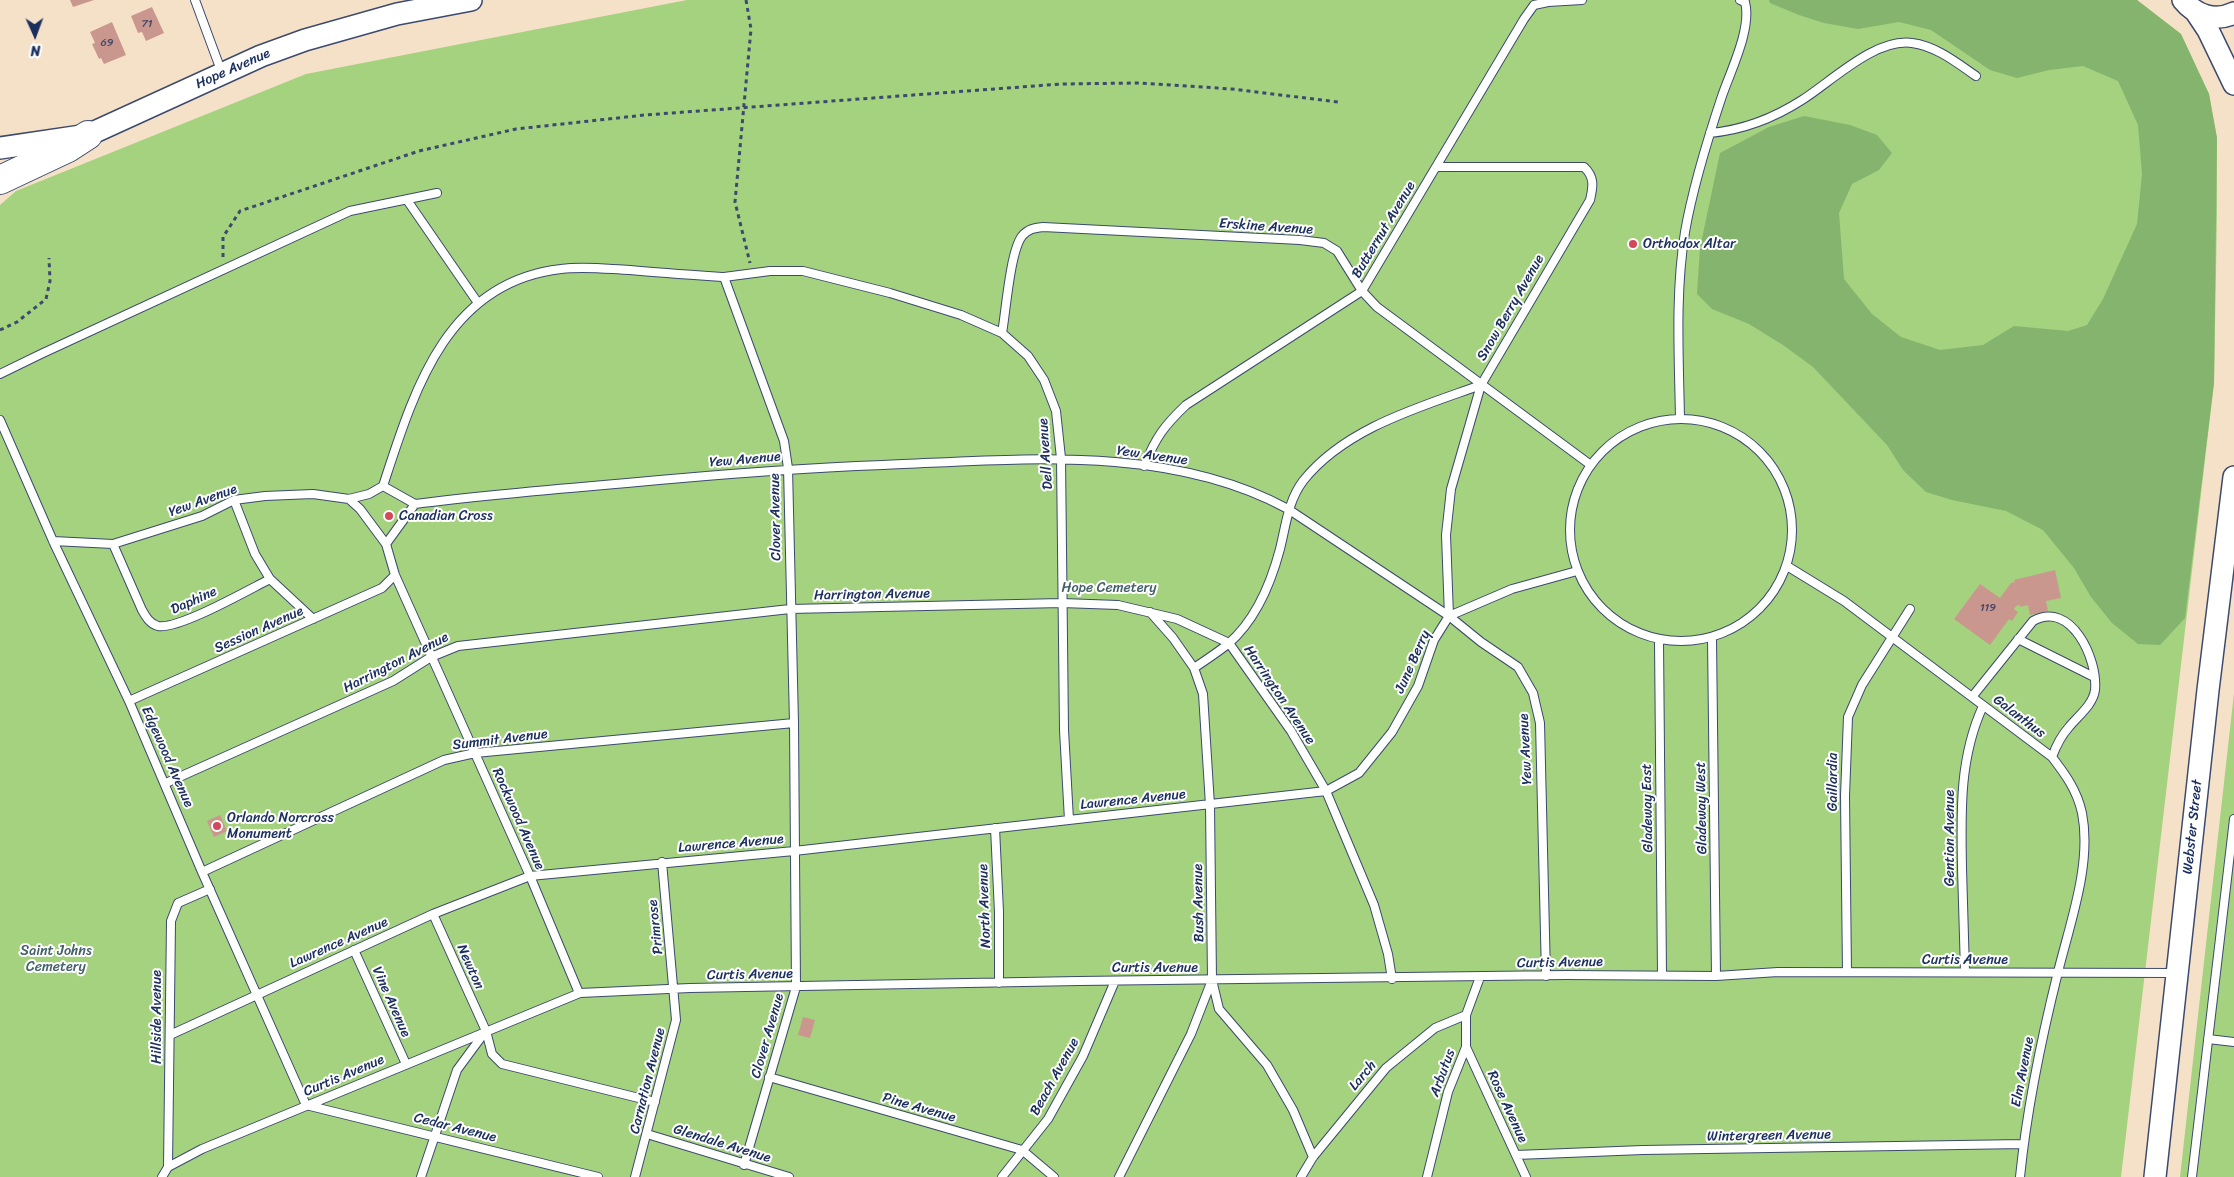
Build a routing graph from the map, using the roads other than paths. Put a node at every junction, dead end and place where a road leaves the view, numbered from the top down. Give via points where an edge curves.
1 (195, 0) edge
2 (470, 0) edge
3 (1582, 0) edge
4 (1740, 0) edge
5 (439, 2) edge
6 (2189, 6) edge
7 (2234, 13) edge
8 (222, 74) junction
9 (1976, 76) dead end
10 (2234, 84) edge
11 (1710, 133) junction
12 (88, 135) junction
13 (0, 148) edge
14 (1437, 167) junction
15 (0, 180) edge
16 (437, 193) dead end
17 (407, 200) junction
18 (724, 277) junction
19 (1362, 290) junction
20 (478, 303) junction
21 (1002, 333) junction
22 (0, 374) edge
23 (1481, 385) junction
24 (1680, 419) junction
25 (0, 420) edge
26 (1061, 458) junction
27 (1588, 463) junction
28 (1144, 466) junction
29 (788, 468) junction
30 (2234, 477) edge
31 (383, 486) junction
32 (349, 499) junction
33 (234, 500) junction
34 (415, 504) junction
35 (1288, 509) junction
36 (54, 541) junction
37 (113, 544) junction
38 (386, 544) junction
39 (1787, 566) junction
40 (1577, 571) junction
41 (395, 575) junction
42 (270, 579) junction
43 (1062, 603) junction
44 (790, 609) junction
45 (1910, 609) dead end
46 (1150, 612) junction
47 (1449, 616) junction
48 (313, 619) junction
49 (1893, 636) junction
50 (1712, 639) junction
51 (2018, 639) junction
52 (1659, 641) junction
53 (1229, 643) junction
54 (431, 658) junction
55 (1194, 668) junction
56 (2094, 677) junction
57 (1972, 698) junction
58 (129, 701) junction
59 (1983, 706) junction
60 (794, 723) junction
61 (475, 753) junction
62 (2052, 757) junction
63 (166, 783) junction
64 (1326, 791) junction
65 (1210, 804) junction
66 (2234, 819) edge
67 (1069, 820) junction
68 (994, 828) junction
69 (794, 851) junction
70 (662, 862) junction
71 (2231, 863) edge
72 (202, 872) junction
73 (530, 876) junction
74 (210, 889) junction
75 (433, 914) junction
76 (354, 950) junction
77 (1847, 972) junction
78 (1965, 972) junction
79 (2058, 973) junction
80 (2178, 973) junction
81 (1662, 975) junction
82 (1546, 976) junction
83 (1716, 976) junction
84 (1480, 977) junction
85 (1392, 979) junction
86 (1212, 980) junction
87 (1115, 981) junction
88 (999, 983) junction
89 (796, 987) junction
90 (675, 989) junction
91 (579, 993) junction
92 (257, 994) junction
93 (1466, 1015) junction
94 (486, 1031) junction
95 (170, 1035) junction
96 (2208, 1039) junction
97 (2234, 1042) edge
98 (1466, 1047) junction
99 (406, 1064) junction
100 (769, 1077) junction
101 (655, 1102) junction
102 (306, 1105) junction
103 (648, 1134) junction
104 (434, 1135) junction
105 (2023, 1144) junction
106 (1022, 1150) junction
107 (1516, 1155) junction
108 (1313, 1157) junction
109 (744, 1165) junction
110 (168, 1168) junction
111 (162, 1177) edge
112 (421, 1177) edge
113 (598, 1177) edge
114 (635, 1177) edge
115 (789, 1177) edge
116 (1002, 1177) edge
117 (1054, 1177) edge
118 (1119, 1177) edge
119 (1301, 1177) edge
120 (1427, 1177) edge
121 (1526, 1177) edge
122 (2020, 1177) edge
123 (2155, 1177) edge
124 (2192, 1177) edge

1 - 8 lane
2 - 5 main road, Hope Avenue
3 - 14 lane, Butternut Avenue via 1534,6
4 - 11 lane via 1745,2 1748,12 1744,33
5 - 8 main road, Hope Avenue via 396,10 305,40
6 - 7 main road via 2216,18
6 - 10 main road via 2208,30
8 - 12 main road, Hope Avenue
9 - 11 lane via 1940,52 1912,43 1886,45 1801,101 1732,131
11 - 24 lane via 1685,233 1681,278
12 - 13 main road, Hope Avenue
12 - 15 highway
14 - 19 lane, Butternut Avenue
14 - 23 lane, Snow Berry Avenue via 1584,167 1591,173 1594,186 1590,200
16 - 17 lane
17 - 20 lane
17 - 22 lane via 350,211
18 - 20 lane via 562,269 528,275 492,292
18 - 21 lane, Dell Avenue via 803,271 961,315
18 - 29 lane, Clover Avenue via 784,440
19 - 21 lane, Erskine Avenue via 1337,251 1324,243 1043,227 1031,229 1021,237 1013,259
19 - 23 lane, Erskine Avenue via 1377,307
19 - 28 lane, Butternut Avenue via 1186,405 1165,424
20 - 31 lane via 467,312 435,354 410,404
21 - 26 lane, Dell Avenue via 1028,356 1044,380 1056,411
23 - 27 lane, Erskine Avenue
23 - 35 lane via 1394,418 1353,439 1328,456 1303,482
23 - 47 lane, Snow Berry Avenue via 1451,489 1446,535
24 - 27 lane via 1640,426 1608,444
24 - 39 lane via 1725,428 1742,436 1767,458 1783,484 1791,511 1793,537
25 - 36 lane, Edgewood Avenue
26 - 28 lane, Yew Avenue
26 - 29 lane, Yew Avenue
26 - 43 lane, Dell Avenue
27 - 40 lane via 1578,482 1570,522 1570,540
28 - 35 lane, Yew Avenue via 1227,483 1264,496
29 - 34 lane, Yew Avenue
29 - 44 lane, Clover Avenue
30 - 80 main road, Webster Street
31 - 32 lane, Yew Avenue
31 - 34 lane
32 - 33 lane, Yew Avenue via 313,494
32 - 38 lane, Rockwood Avenue
33 - 37 lane, Yew Avenue via 202,516
33 - 42 lane via 254,554
34 - 38 lane
35 - 47 lane, Yew Avenue
35 - 53 lane via 1273,575 1258,607
36 - 37 lane, Yew Avenue
36 - 58 lane, Edgewood Avenue
37 - 42 lane, Daphine via 142,610 155,625 176,624
38 - 41 lane, Rockwood Avenue
39 - 49 lane, Galanthus
39 - 50 lane via 1758,608
40 - 47 lane via 1512,589
40 - 52 lane via 1592,595 1614,619 1641,636
41 - 48 lane, Session Avenue via 382,588
41 - 54 lane, Rockwood Avenue
42 - 48 lane
43 - 44 lane, Harrington Avenue
43 - 46 lane, Harrington Avenue via 1118,605
43 - 67 lane, Dell Avenue
44 - 54 lane, Harrington Avenue via 458,646
44 - 60 lane, Clover Avenue
45 - 49 lane, Gaillardia
46 - 53 lane, Harrington Avenue via 1177,619
46 - 55 lane, Bush Avenue
47 - 64 lane, June Berry via 1434,640 1418,686 1392,732 1358,773
47 - 82 lane, Yew Avenue via 1518,667 1533,693 1540,723
48 - 58 lane, Session Avenue
49 - 57 lane, Galanthus
49 - 77 lane, Gaillardia via 1850,708 1846,727
50 - 52 lane via 1671,645
50 - 83 lane, Gladeway West
51 - 56 lane
51 - 56 lane via 2040,617 2059,618 2084,642
51 - 57 lane
52 - 81 lane, Gladeway East
53 - 55 lane
53 - 64 lane, Harrington Avenue via 1291,731
54 - 61 lane, Rockwood Avenue
54 - 63 lane, Harrington Avenue via 393,681
55 - 65 lane, Bush Avenue via 1203,694
56 - 62 lane via 2092,700 2058,741
57 - 59 lane, Galanthus
58 - 63 lane, Edgewood Avenue
59 - 62 lane, Galanthus
59 - 78 lane, Gention Avenue via 1973,729 1963,770
60 - 61 lane, Summit Avenue
60 - 69 lane, Clover Avenue
61 - 72 lane, Summit Avenue via 444,760
61 - 73 lane, Rockwood Avenue
62 - 79 lane, Galanthus via 2072,782 2082,812 2084,840 2078,899
63 - 72 lane, Edgewood Avenue
64 - 65 lane, Lawrence Avenue
64 - 85 lane, Harrington Avenue via 1374,905
65 - 67 lane, Lawrence Avenue
65 - 86 lane, Bush Avenue
66 - 71 lane
67 - 68 lane, Lawrence Avenue
68 - 69 lane, Lawrence Avenue
68 - 88 lane, North Avenue
69 - 70 lane, Lawrence Avenue
69 - 89 lane, Clover Avenue
70 - 73 lane, Lawrence Avenue
70 - 90 lane, Primrose
71 - 96 lane
72 - 74 lane, Edgewood Avenue
73 - 75 lane, Lawrence Avenue
73 - 91 lane, Rockwood Avenue
74 - 92 lane, Edgewood Avenue
74 - 95 lane, Hillside Avenue via 178,903 171,921
75 - 76 lane, Lawrence Avenue
75 - 94 lane, Newton
76 - 92 lane, Lawrence Avenue
76 - 99 lane, Vine Avenue
77 - 78 lane, Curtis Avenue
77 - 83 lane, Curtis Avenue
78 - 79 lane, Curtis Avenue
79 - 80 lane, Curtis Avenue
79 - 105 lane, Elm Avenue via 2031,1092
80 - 123 main road, Webster Street
81 - 82 lane, Curtis Avenue
81 - 83 lane, Curtis Avenue
82 - 84 lane, Curtis Avenue
84 - 85 lane, Curtis Avenue
84 - 93 lane, Arbutus
85 - 86 lane, Curtis Avenue
86 - 87 lane, Curtis Avenue
86 - 108 lane via 1219,1009 1267,1065 1293,1110
86 - 118 lane, Bush Avenue via 1191,1034
87 - 88 lane, Curtis Avenue
87 - 106 lane, Beach Avenue via 1083,1056 1048,1119
88 - 89 lane, Curtis Avenue
89 - 90 lane, Curtis Avenue
89 - 100 lane, Clover Avenue
90 - 91 lane, Curtis Avenue
90 - 101 lane, Carnation Avenue via 676,1020
91 - 94 lane, Curtis Avenue
92 - 95 lane, Lawrence Avenue
92 - 102 lane, Edgewood Avenue
93 - 98 lane, Arbutus
93 - 108 lane, Larch via 1435,1028 1386,1068
94 - 99 lane, Curtis Avenue
94 - 101 lane, Newton via 492,1054 502,1064
94 - 104 lane via 457,1070
95 - 110 lane, Hillside Avenue
96 - 97 lane
96 - 124 lane
98 - 107 lane, Rose Avenue
98 - 120 lane, Arbutus via 1448,1092
99 - 102 lane, Curtis Avenue
100 - 106 lane, Pine Avenue
100 - 109 lane, Clover Avenue
101 - 103 lane, Carnation Avenue
102 - 104 lane, Cedar Avenue
102 - 110 lane, Curtis Avenue via 202,1149
103 - 109 lane, Glendale Avenue
103 - 114 lane, Carnation Avenue
104 - 112 lane
104 - 113 lane, Cedar Avenue
105 - 107 lane, Wintergreen Avenue
105 - 122 lane, Elm Avenue
106 - 116 lane, Beach Avenue
106 - 117 lane, Pine Avenue
107 - 121 lane, Rose Avenue
108 - 119 lane, Larch
109 - 115 lane, Glendale Avenue
110 - 111 lane

